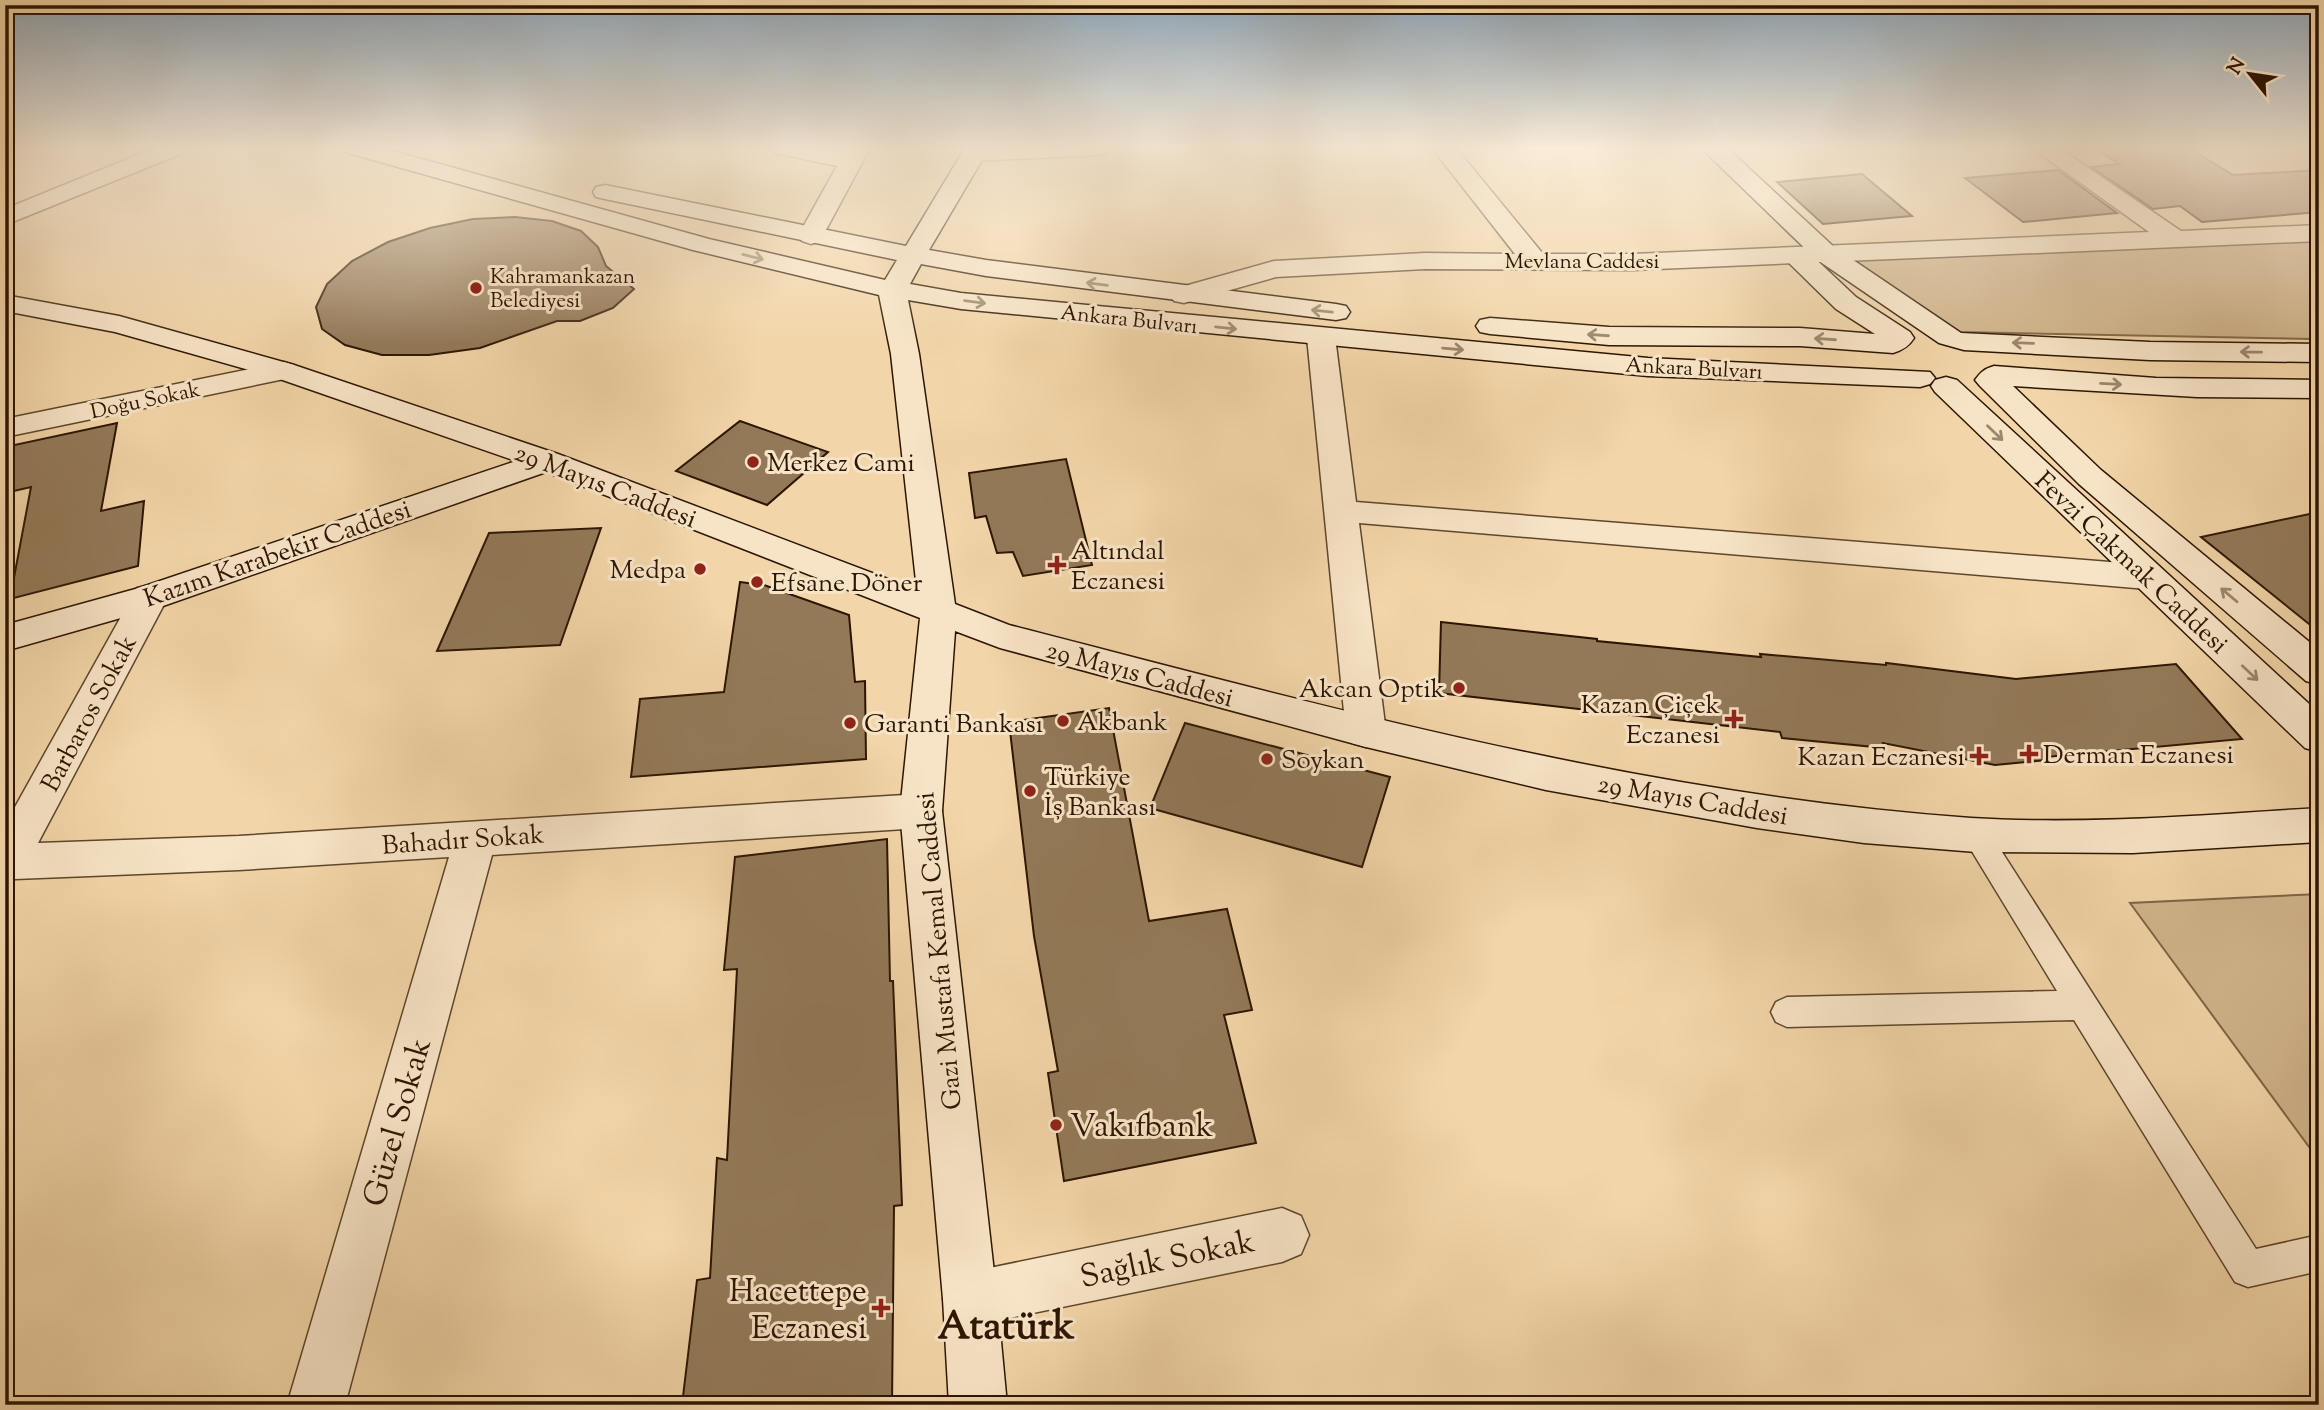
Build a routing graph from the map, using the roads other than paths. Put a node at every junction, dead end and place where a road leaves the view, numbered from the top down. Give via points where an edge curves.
1 (591, 214) edge
2 (708, 214) edge
3 (823, 214) edge
4 (937, 214) edge
5 (1497, 214) edge
6 (1758, 214) edge
7 (1777, 214) edge
8 (2139, 214) edge
9 (2319, 233) edge
10 (811, 236) junction
11 (2175, 239) junction
12 (1825, 253) junction
13 (1794, 254) junction
14 (1535, 261) junction
15 (902, 273) junction
16 (1184, 295) junction
17 (6, 304) edge
18 (1321, 337) junction
19 (1956, 339) junction
20 (1896, 341) junction
21 (2319, 353) edge
22 (284, 371) junction
23 (1992, 378) junction
24 (1933, 382) junction
25 (2319, 389) edge
26 (5, 428) edge
27 (547, 461) junction
28 (1341, 511) junction
29 (2147, 577) junction
30 (150, 597) junction
31 (938, 614) junction
32 (5, 638) edge
33 (2319, 671) edge
34 (1366, 732) junction
35 (2319, 737) edge
36 (921, 811) junction
37 (2319, 825) edge
38 (1976, 835) junction
39 (475, 839) junction
40 (6, 863) edge
41 (2083, 1005) junction
42 (1787, 1012) dead end
43 (1282, 1235) dead end
44 (2319, 1253) edge
45 (970, 1299) junction
46 (316, 1405) edge
47 (978, 1405) edge

1 -> 15 street, Ankara Bulvarı via 702,245
2 - 10 street, Ankara Bulvarı
3 - 10 street
4 - 15 street
5 - 14 street
6 - 13 street
7 - 12 street
8 - 11 street
9 - 11 street, Mevlana Caddesi
10 - 15 street, Ankara Bulvarı
11 - 12 street, Mevlana Caddesi
12 - 13 street, Mevlana Caddesi
12 - 19 street
13 - 14 street, Mevlana Caddesi via 1633,262
13 - 20 street via 1846,303
14 - 16 street, Mevlana Caddesi via 1274,269
16 -> 15 street, Ankara Bulvarı
15 -> 18 street, Ankara Bulvarı via 1016,307
15 - 31 street, Gazi Mustafa Kemal Caddesi via 905,354
20 -> 16 street, Ankara Bulvarı via 1609,336
17 - 22 street, 29 Mayıs Caddesi via 120,324
18 -> 24 street, Ankara Bulvarı via 1648,367
18 - 28 street
19 - 20 street, Ankara Bulvarı via 1921,333
21 -> 19 street via 2150,351
19 - 23 street, Fevzi Çakmak Caddesi via 1986,355 1995,368
20 - 24 street, Fevzi Çakmak Caddesi via 1891,350 1900,365
22 - 26 street, Doğu Sokak
22 - 27 street, 29 Mayıs Caddesi
23 - 24 street, Ankara Bulvarı via 1972,387
23 -> 25 street via 2243,390
33 -> 23 street, Fevzi Çakmak Caddesi via 2090,477
24 -> 29 street, Fevzi Çakmak Caddesi
27 - 30 street, Kazım Karabekir Caddesi
27 - 31 street, 29 Mayıs Caddesi
28 - 29 street
28 - 34 street
29 -> 35 street, Fevzi Çakmak Caddesi
30 - 32 street, Kazım Karabekir Caddesi
30 - 40 street, Barbaros Sokak
31 - 34 street, 29 Mayıs Caddesi via 1069,655
31 - 36 street, Gazi Mustafa Kemal Caddesi
34 - 38 street, 29 Mayıs Caddesi via 1546,774 1757,811
36 - 39 street, Bahadır Sokak
36 - 45 street, Gazi Mustafa Kemal Caddesi
37 - 38 street, 29 Mayıs Caddesi via 2133,836
38 - 41 lane
39 - 40 street, Bahadır Sokak
39 - 46 street, Güzel Sokak
41 - 42 lane
41 - 44 lane via 2248,1269
43 - 45 street, Sağlık Sokak
45 - 47 street, Gazi Mustafa Kemal Caddesi

